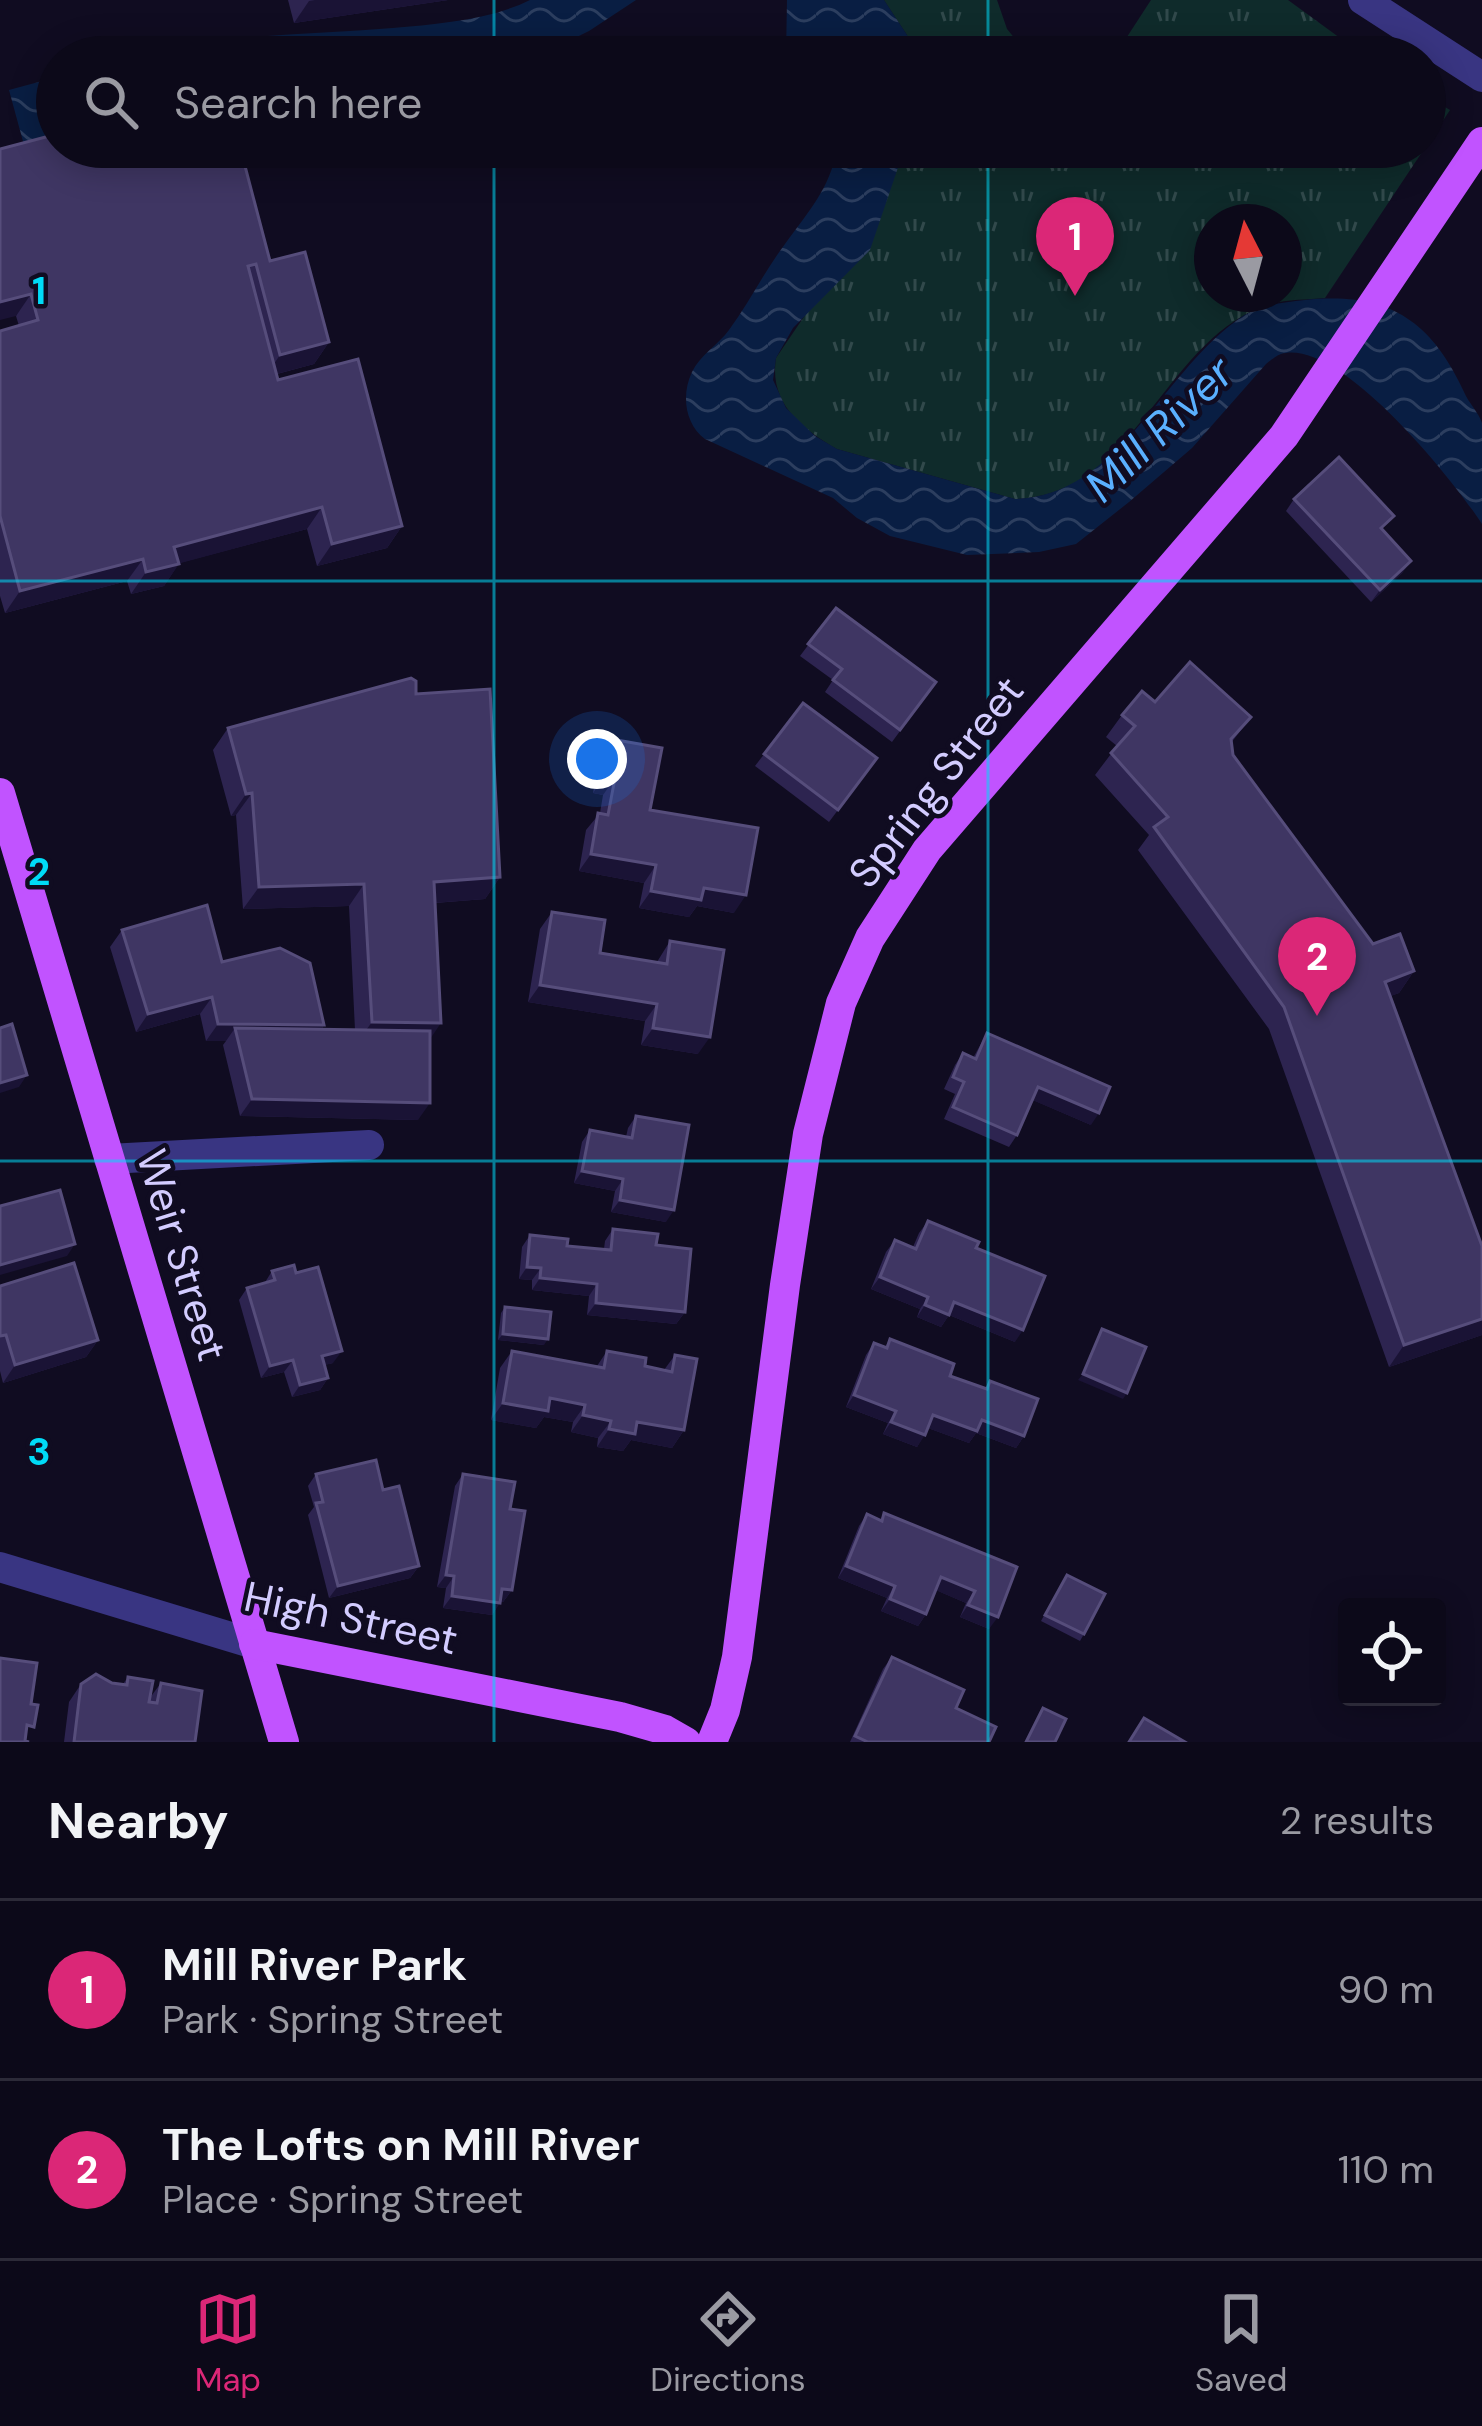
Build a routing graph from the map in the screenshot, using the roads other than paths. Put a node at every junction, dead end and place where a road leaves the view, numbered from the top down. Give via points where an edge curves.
1 (1363, 0) edge
2 (1419, 36) edge
3 (1446, 54) edge
4 (1482, 77) edge
5 (1482, 142) edge
6 (0, 793) edge
7 (369, 1145) dead end
8 (109, 1159) junction
9 (0, 1568) edge
10 (254, 1644) junction
11 (284, 1742) edge
12 (686, 1742) edge
13 (712, 1742) edge

1 - 2 street
3 - 4 street
5 - 13 main road, Spring Street via 1298,417 927,850 851,977 808,1134 737,1657
6 - 8 main road, Weir Street
7 - 8 street
8 - 10 main road, Weir Street
9 - 10 street, High Street
10 - 11 main road, Weir Street
10 - 12 main road, High Street via 620,1717

